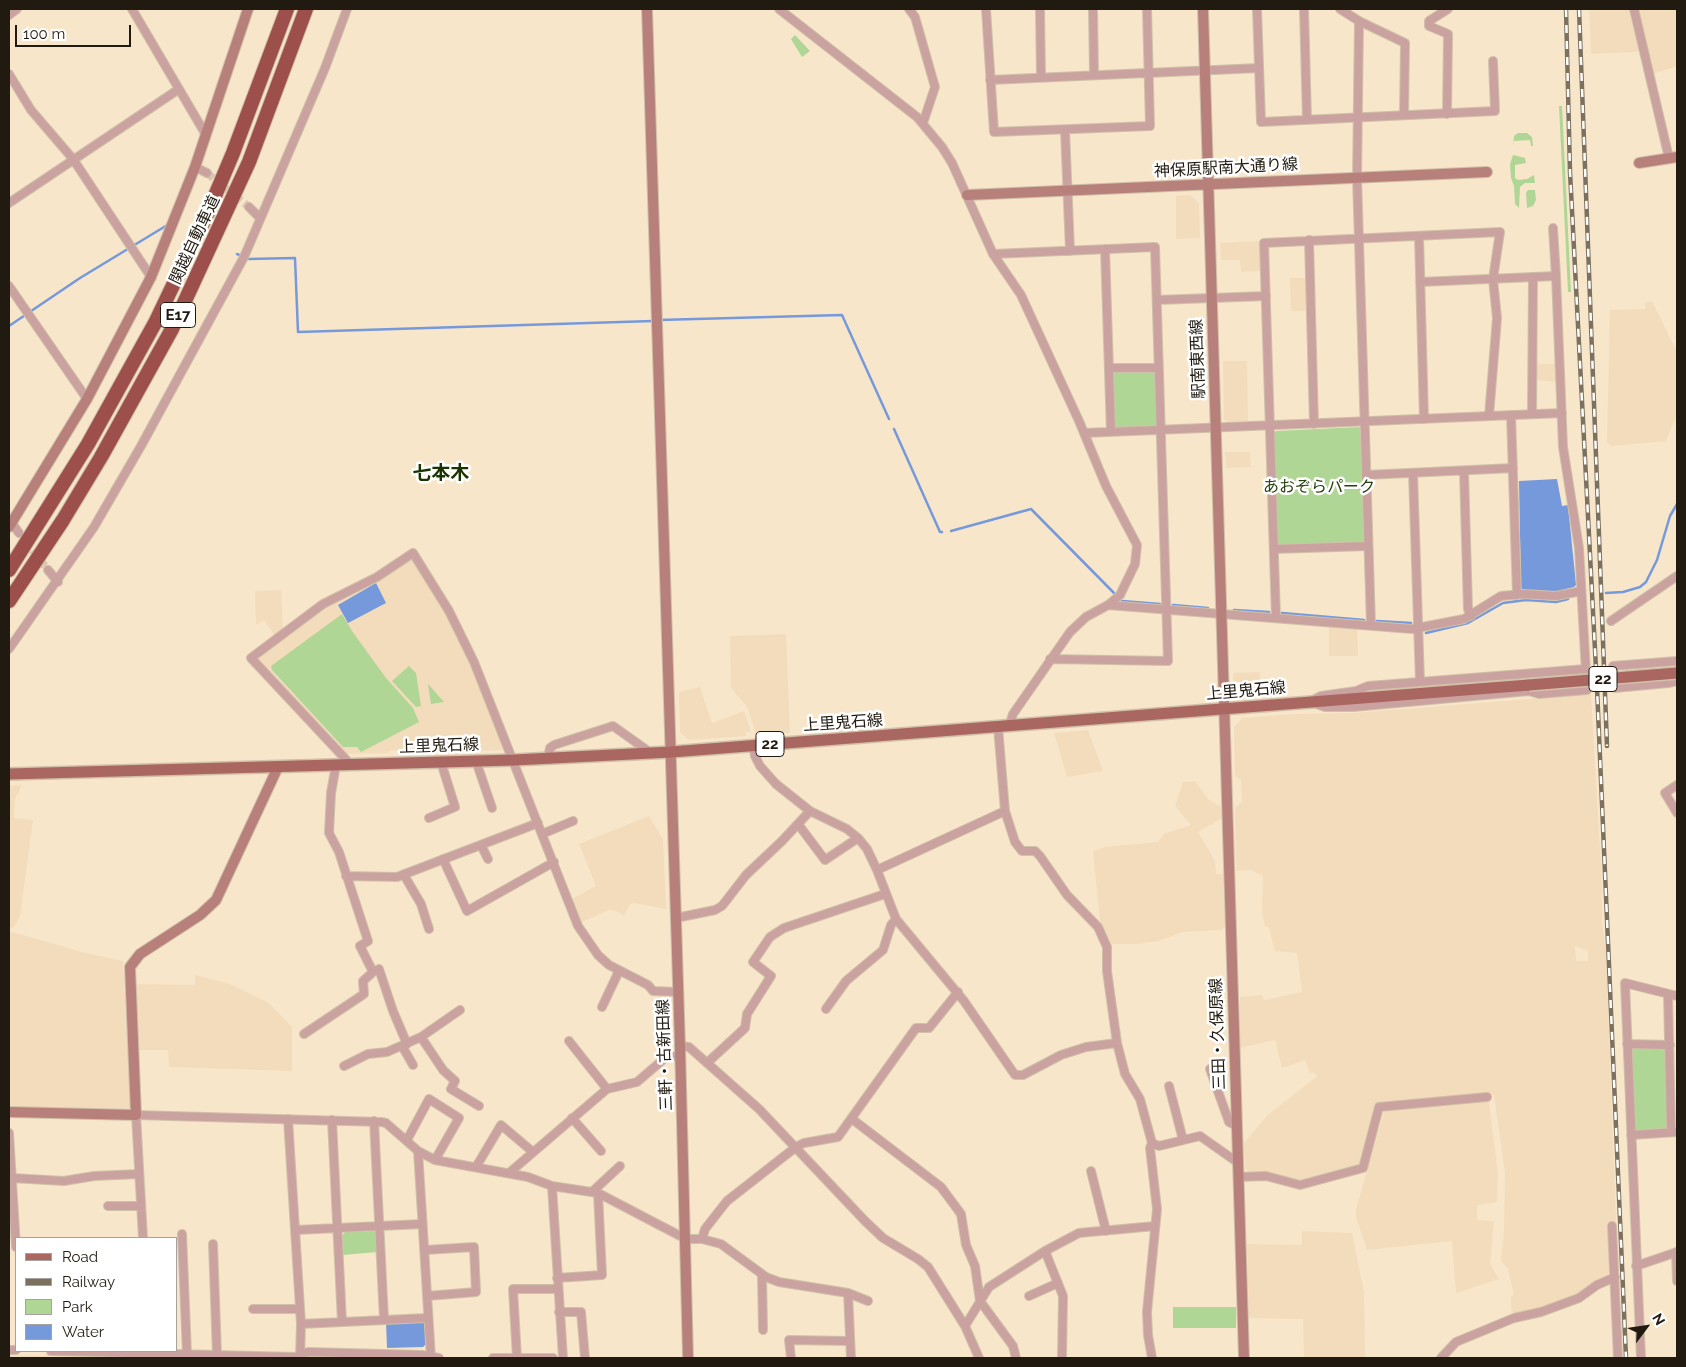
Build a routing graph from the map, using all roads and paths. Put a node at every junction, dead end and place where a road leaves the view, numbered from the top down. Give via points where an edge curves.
1 (17, 9) edge
2 (132, 9) edge
3 (248, 9) edge
4 (287, 9) edge
5 (306, 9) edge
6 (347, 9) edge
7 (647, 9) edge
8 (779, 9) edge
9 (910, 9) edge
10 (986, 9) edge
11 (1040, 9) edge
12 (1094, 9) edge
13 (1147, 9) edge
14 (1203, 9) edge
15 (1257, 9) edge
16 (1304, 9) edge
17 (1340, 9) edge
18 (1448, 9) edge
19 (1634, 9) edge
20 (9, 15) edge
21 (1359, 22) junction
22 (1493, 61) dead end
23 (1259, 68) junction
24 (1204, 70) junction
25 (1148, 73) junction
26 (9, 74) edge
27 (1094, 74) junction
28 (1041, 77) junction
29 (990, 80) junction
30 (178, 89) junction
31 (1447, 114) junction
32 (1404, 115) junction
33 (1358, 118) junction
34 (1307, 120) junction
35 (923, 123) junction
36 (1065, 130) junction
37 (206, 135) junction
38 (1673, 158) edge
39 (73, 159) junction
40 (1639, 163) dead end
41 (195, 167) junction
42 (1487, 172) dead end
43 (207, 174) tunnel mouth
44 (1357, 178) junction
45 (1208, 184) junction
46 (1067, 191) junction
47 (967, 195) junction
48 (9, 203) edge
49 (249, 207) tunnel mouth
50 (260, 218) junction
51 (1553, 228) dead end
52 (1419, 236) junction
53 (1359, 238) junction
54 (1308, 240) junction
55 (1106, 249) junction
56 (1070, 251) junction
57 (993, 254) junction
58 (1556, 276) junction
59 (151, 277) junction
60 (1533, 277) junction
61 (1494, 278) junction
62 (1420, 282) junction
63 (9, 286) edge
64 (1266, 296) junction
65 (1212, 298) junction
66 (1157, 300) junction
67 (1109, 368) junction
68 (1159, 368) junction
69 (87, 399) junction
70 (1562, 413) junction
71 (1532, 414) junction
72 (1511, 415) junction
73 (1489, 416) junction
74 (1424, 419) junction
75 (1364, 421) junction
76 (1314, 424) junction
77 (1270, 426) junction
78 (1215, 428) junction
79 (1161, 430) junction
80 (1111, 432) junction
81 (1084, 433) junction
82 (1513, 468) junction
83 (1464, 470) junction
84 (1413, 473) junction
85 (1366, 475) junction
86 (10, 522) edge
87 (20, 533) tunnel mouth
88 (1368, 546) junction
89 (1274, 549) junction
90 (9, 570) edge
91 (48, 570) tunnel mouth
92 (1677, 576) edge
93 (58, 582) junction
94 (1581, 592) junction
95 (1517, 595) junction
96 (9, 601) edge
97 (1108, 605) junction
98 (1167, 610) junction
99 (1221, 614) junction
100 (1471, 616) junction
101 (1276, 618) junction
102 (1611, 621) dead end
103 (1371, 625) junction
104 (1418, 628) junction
105 (9, 649) edge
106 (1050, 659) junction
107 (1677, 661) edge
108 (1586, 669) junction
109 (1677, 673) edge
110 (1677, 681) edge
111 (1420, 682) junction
112 (1310, 702) junction
113 (1224, 709) junction
114 (1004, 727) junction
115 (753, 745) junction
116 (671, 752) junction
117 (651, 753) junction
118 (548, 758) junction
119 (476, 760) junction
120 (514, 760) junction
121 (441, 762) junction
122 (336, 765) junction
123 (351, 765) junction
124 (278, 767) junction
125 (9, 774) edge
126 (1677, 785) edge
127 (492, 808) dead end
128 (810, 811) junction
129 (1005, 811) junction
130 (1676, 813) edge
131 (429, 818) dead end
132 (573, 821) dead end
133 (538, 823) junction
134 (798, 824) junction
135 (542, 834) junction
136 (858, 838) junction
137 (481, 844) junction
138 (488, 859) dead end
139 (443, 860) junction
140 (554, 862) junction
141 (877, 870) junction
142 (404, 875) junction
143 (346, 876) junction
144 (885, 894) junction
145 (676, 918) junction
146 (896, 920) junction
147 (429, 929) dead end
148 (619, 971) junction
149 (373, 972) junction
150 (678, 992) junction
151 (958, 992) junction
152 (1668, 994) junction
153 (1677, 996) edge
154 (602, 1007) dead end
155 (826, 1009) dead end
156 (460, 1010) dead end
157 (304, 1034) dead end
158 (421, 1037) junction
159 (569, 1041) dead end
160 (1117, 1043) junction
161 (1627, 1044) junction
162 (1670, 1044) junction
163 (404, 1045) junction
164 (681, 1051) junction
165 (707, 1064) junction
166 (413, 1065) dead end
167 (344, 1066) dead end
168 (1210, 1069) dead end
169 (1169, 1086) dead end
170 (607, 1089) junction
171 (1488, 1097) dead end
172 (479, 1106) dead end
173 (9, 1112) edge
174 (136, 1115) junction
175 (572, 1118) junction
176 (288, 1119) junction
177 (852, 1119) junction
178 (332, 1120) junction
179 (374, 1121) junction
180 (1236, 1126) junction
181 (1674, 1132) edge
182 (9, 1133) edge
183 (1630, 1135) junction
184 (407, 1140) junction
185 (1183, 1140) junction
186 (1152, 1143) junction
187 (796, 1147) junction
188 (418, 1151) junction
189 (601, 1151) dead end
190 (533, 1152) junction
191 (436, 1160) junction
192 (1237, 1162) junction
193 (620, 1166) dead end
194 (476, 1167) junction
195 (1091, 1171) dead end
196 (509, 1173) junction
197 (139, 1174) junction
198 (1238, 1177) junction
199 (12, 1178) junction
200 (552, 1186) junction
201 (595, 1192) junction
202 (108, 1206) dead end
203 (141, 1206) junction
204 (422, 1224) junction
205 (380, 1226) junction
206 (1155, 1226) junction
207 (1612, 1226) dead end
208 (337, 1228) junction
209 (296, 1230) junction
210 (1106, 1231) junction
211 (182, 1234) dead end
212 (15, 1237) edge
213 (143, 1237) edge
214 (686, 1239) junction
215 (702, 1239) junction
216 (213, 1244) dead end
217 (425, 1250) junction
218 (1045, 1251) junction
219 (1676, 1252) edge
220 (1636, 1266) junction
221 (762, 1275) junction
222 (1615, 1277) junction
223 (557, 1278) junction
224 (1677, 1281) edge
225 (1058, 1283) junction
226 (558, 1288) junction
227 (1072, 1291) dead end
228 (848, 1293) junction
229 (427, 1296) junction
230 (1029, 1296) dead end
231 (1063, 1296) junction
232 (868, 1301) dead end
233 (980, 1301) junction
234 (253, 1309) dead end
235 (300, 1309) junction
236 (559, 1312) junction
237 (428, 1318) junction
238 (384, 1319) junction
239 (342, 1322) junction
240 (301, 1324) junction
241 (965, 1326) junction
242 (763, 1330) dead end
243 (849, 1341) junction
244 (151, 1352) edge
245 (187, 1354) junction
246 (212, 1356) edge
247 (234, 1357) edge
248 (300, 1357) edge
249 (433, 1358) edge
250 (493, 1358) edge
251 (517, 1358) edge
252 (553, 1358) edge
253 (563, 1358) edge
254 (585, 1358) edge
255 (688, 1358) edge
256 (791, 1358) edge
257 (851, 1358) edge
258 (979, 1358) edge
259 (1016, 1358) edge
260 (1062, 1358) edge
261 (1152, 1358) edge
262 (1244, 1358) edge
263 (1442, 1358) edge
264 (1618, 1358) edge
265 (1641, 1358) edge

1 - 20 street
2 - 30 street
3 - 37 street
4 - 90 highway, 関越自動車道 / E17 via 230,161 155,323 88,444
5 - 96 highway, 関越自動車道 / E17 via 249,162 172,329 101,457
6 - 50 street
7 - 116 street, 三軒・古新田線
8 - 35 street
9 - 35 street via 915,16 935,87
10 - 29 street
11 - 28 street
12 - 27 street
13 - 25 street
14 - 24 street, 駅南東西線
15 - 23 street
16 - 34 street
17 - 21 street
18 - 31 street via 1429,22 1429,26 1448,34
19 - 38 street
21 - 32 street via 1405,43
21 - 33 street
22 - 31 street via 1495,111
23 - 24 street
23 - 34 street via 1261,122
24 - 25 street
24 - 45 street, 駅南東西線
25 - 27 street
25 - 36 street via 1150,126
26 - 39 street via 31,110
27 - 28 street
28 - 29 street
29 - 36 street via 994,132
30 - 37 street
30 - 39 street
31 - 32 street
32 - 33 street
33 - 34 street
33 - 44 street
35 - 47 street via 952,163
36 - 46 street
37 - 41 street
38 - 40 street
39 - 48 street
39 - 59 street
41 - 43 street
41 - 59 street
42 - 44 street, 神保原駅南大通り線
44 - 45 street, 神保原駅南大通り線
44 - 53 street
45 - 46 street, 神保原駅南大通り線
45 - 65 street, 駅南東西線
46 - 47 street, 神保原駅南大通り線
46 - 56 street
47 - 57 street
49 - 50 street
50 - 93 street via 244,256 142,446
51 - 58 street
52 - 53 street
52 - 61 street via 1500,232
52 - 62 street
53 - 54 street
53 - 75 street
54 - 64 street via 1264,243
54 - 76 street
55 - 56 street
55 - 66 street via 1155,247
55 - 67 street
56 - 57 street
57 - 81 street via 1021,295
58 - 60 street
58 - 70 street
59 - 69 street
60 - 61 street
60 - 71 street
61 - 62 street
61 - 73 street via 1497,318
62 - 74 street
63 - 69 street
64 - 65 street
64 - 77 street
65 - 66 street
65 - 78 street, 駅南東西線
66 - 68 street
67 - 68 street
67 - 80 street
68 - 79 street
69 - 86 street
70 - 71 street
70 - 94 street via 1563,447 1579,548
71 - 72 street
72 - 73 street
72 - 82 street
73 - 74 street
74 - 75 street
75 - 76 street
75 - 85 street
76 - 77 street
77 - 78 street
77 - 89 street
78 - 79 street
78 - 99 street, 駅南東西線
79 - 80 street
79 - 98 street
80 - 81 street
81 - 97 street via 1106,486 1137,545 1135,564 1126,585
82 - 83 street
82 - 95 street
83 - 84 street
83 - 100 street via 1468,609
84 - 85 street
84 - 104 street
85 - 88 street
86 - 87 street
88 - 89 street
88 - 103 street
89 - 101 street
91 - 93 street
92 - 102 street
93 - 105 street
94 - 95 street via 1556,596
94 - 108 street
95 - 100 street via 1501,596
97 - 98 street
97 - 106 street via 1078,623
98 - 99 street
98 - 106 street via 1168,660
99 - 101 street
99 - 113 street, 駅南東西線
100 - 104 street
101 - 103 street
103 - 104 street
104 - 111 street
106 - 114 street
107 - 110 street via 1613,666 1615,688
108 - 111 street
108 - 112 street via 1587,690 1538,694 1529,691 1353,707 1325,707
109 - 112 main road, 上里鬼石線 / 22, bridge
111 - 112 street via 1368,686 1321,696
112 - 113 main road, 上里鬼石線 / 22
113 - 114 main road, 上里鬼石線 / 22
113 - 180 street, 三田・久保原線
114 - 115 main road, 上里鬼石線 / 22
114 - 129 street
115 - 116 main road, 上里鬼石線 / 22
115 - 128 street via 755,756 767,775
116 - 117 main road, 上里鬼石線 / 22
116 - 145 street, 三軒・古新田線
117 - 118 main road, 上里鬼石線 / 22
117 - 118 street via 612,726 554,745
118 - 120 main road, 上里鬼石線 / 22
119 - 120 main road, 上里鬼石線 / 22
119 - 121 main road, 上里鬼石線 / 22
119 - 127 street
120 - 123 street via 460,631 413,553 377,577 323,604 252,658
120 - 133 street
121 - 123 main road, 上里鬼石線 / 22
121 - 131 street via 455,808
122 - 123 main road, 上里鬼石線 / 22
122 - 124 main road, 上里鬼石線 / 22
122 - 143 street via 329,833
124 - 125 main road, 上里鬼石線 / 22
124 - 174 street via 216,900 200,915 150,946 130,967
126 - 130 street via 1664,793
128 - 134 street
128 - 136 street
129 - 141 street
129 - 160 street via 1018,848 1038,853 1105,941
132 - 135 street
133 - 135 street
133 - 137 street
134 - 136 street via 825,860
134 - 145 street via 746,875 722,906
135 - 140 street
136 - 141 street
137 - 138 street
137 - 139 street
139 - 140 street via 467,911
139 - 142 street
140 - 148 street via 578,926 602,960
141 - 144 street
142 - 143 street via 390,878
142 - 147 street via 421,904
143 - 149 street via 368,941 360,946
144 - 146 street
144 - 165 street via 784,928 770,937 753,962 771,976 747,1014 744,1028
145 - 150 street, 三軒・古新田線
146 - 151 street
146 - 155 street via 891,925 883,950 846,981
148 - 150 street via 659,992
148 - 154 street
149 - 157 street via 363,981 364,994
149 - 163 street via 379,969
150 - 164 street, 三軒・古新田線
151 - 160 street via 1015,1074 1023,1075 1061,1055 1086,1047
151 - 177 street via 929,1028 916,1028
152 - 153 street
152 - 161 street via 1625,982
152 - 162 street
156 - 158 street
158 - 163 street
158 - 172 street via 443,1070 455,1081 450,1089
159 - 170 street
160 - 186 street via 1125,1074 1140,1099
161 - 162 street
161 - 183 street
162 - 181 street
163 - 166 street
163 - 167 street via 387,1052 368,1054
164 - 165 street via 689,1046
164 - 170 street via 665,1058 637,1082
164 - 214 street, 三軒・古新田線
165 - 187 street via 759,1109
168 - 180 street via 1229,1122
169 - 185 street
170 - 175 street
171 - 198 street via 1379,1107 1363,1168 1300,1185 1266,1176
173 - 174 street
174 - 176 street
174 - 197 street
175 - 189 street
175 - 190 street
176 - 178 street
176 - 209 street
177 - 187 street via 838,1137
177 - 233 street via 941,1187 961,1214 966,1245 975,1266
178 - 179 street
178 - 208 street
179 - 184 street via 386,1123
179 - 205 street
180 - 192 street, 三田・久保原線
181 - 183 street
182 - 199 street
183 - 220 street
184 - 188 street
184 - 191 street via 429,1099 460,1118
185 - 186 street via 1159,1146
185 - 192 street via 1200,1136
186 - 206 street via 1157,1209
187 - 215 street via 727,1201 705,1229
187 - 241 street via 864,1222 928,1267
188 - 191 street
188 - 204 street
190 - 194 street via 501,1125
190 - 196 street
191 - 194 street
192 - 198 street, 三田・久保原線
193 - 201 street
194 - 196 street
195 - 210 street
196 - 200 street
197 - 199 street via 64,1181
197 - 203 street
198 - 262 street, 三田・久保原線
199 - 212 street
200 - 201 street
200 - 223 street
201 - 214 street
201 - 223 street via 602,1275
202 - 203 street
203 - 213 street
204 - 205 street
204 - 217 street
205 - 208 street
205 - 238 street
206 - 210 street
206 - 261 street via 1147,1312
207 - 222 street
208 - 209 street
208 - 239 street
209 - 235 street
210 - 218 street via 1079,1233
211 - 245 street
214 - 215 street
214 - 255 street, 三軒・古新田線
215 - 221 street via 721,1244
216 - 246 street
217 - 229 street
217 - 229 street via 474,1247 476,1292
218 - 225 street
218 - 233 street via 989,1287
219 - 220 street
219 - 224 street
220 - 265 street
221 - 228 street via 779,1282
221 - 242 street
222 - 263 street via 1579,1298 1514,1318 1456,1342
222 - 264 street
223 - 226 street
225 - 230 street
225 - 231 street
226 - 236 street
226 - 251 street via 512,1289
227 - 231 street
228 - 232 street
228 - 243 street
229 - 237 street
231 - 260 street
233 - 241 street
233 - 259 street via 1013,1346
234 - 235 street
235 - 240 street
236 - 253 street
236 - 254 street via 581,1312
237 - 238 street
237 - 249 street
238 - 239 street
239 - 240 street
240 - 248 street
241 - 258 street
243 - 256 street via 789,1340
243 - 257 street
244 - 245 street
245 - 246 street
246 - 247 street
247 - 248 street
248 - 249 street via 308,1352
250 - 251 street
251 - 252 street

